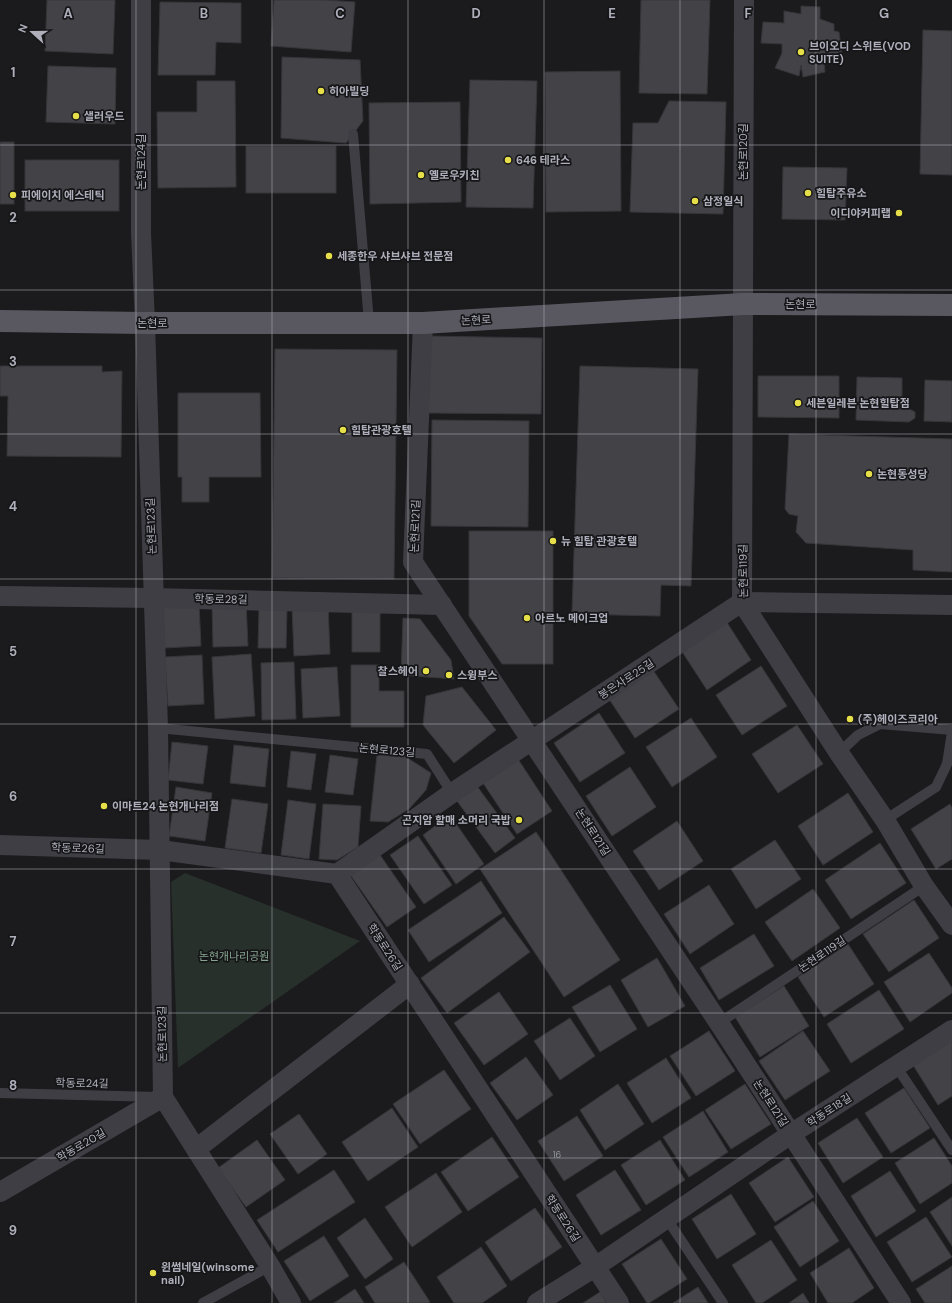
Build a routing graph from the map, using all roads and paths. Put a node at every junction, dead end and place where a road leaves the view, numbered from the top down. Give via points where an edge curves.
1 (141, 0) edge
2 (744, 0) edge
3 (353, 134) dead end
4 (743, 304) junction
5 (952, 306) edge
6 (0, 321) edge
7 (369, 322) junction
8 (145, 323) junction
9 (423, 323) junction
10 (0, 596) edge
11 (153, 598) junction
12 (742, 602) junction
13 (442, 605) junction
14 (952, 605) edge
15 (158, 728) junction
16 (952, 731) edge
17 (532, 740) junction
18 (839, 753) junction
19 (452, 793) junction
20 (885, 820) junction
21 (0, 845) edge
22 (160, 850) junction
23 (337, 874) junction
24 (924, 886) junction
25 (952, 925) edge
26 (410, 984) junction
27 (719, 1023) junction
28 (952, 1030) edge
29 (896, 1066) junction
30 (0, 1093) edge
31 (163, 1097) junction
32 (791, 1134) junction
33 (196, 1149) junction
34 (952, 1150) edge
35 (0, 1192) edge
36 (667, 1219) junction
37 (270, 1266) junction
38 (595, 1267) junction
39 (204, 1303) edge
40 (291, 1303) edge
41 (537, 1303) edge
42 (619, 1303) edge
43 (723, 1303) edge
44 (901, 1303) edge

1 - 8 street, 논현로124길 via 140,233
2 - 4 street, 논현로120길
3 - 7 lane
4 - 5 main road, 논현로
4 - 9 main road, 논현로
4 - 12 street, 논현로119길
6 - 8 main road, 논현로
7 - 8 main road, 논현로
7 - 9 main road, 논현로
8 - 11 street, 논현로123길
9 - 13 street, 논현로121길 via 413,562
10 - 11 street, 학동로28길
11 - 13 street, 학동로28길
11 - 15 street, 논현로123길
12 - 14 street
12 - 17 street, 봉은사로25길
12 - 18 street, 논현로119길
13 - 17 street, 논현로121길
15 - 19 lane, 논현로123길 via 427,754
15 - 22 street, 논현로123길
16 - 18 lane via 880,724 858,735
16 - 20 lane via 946,764 936,787
17 - 19 street, 봉은사로25길
17 - 27 street, 논현로121길
18 - 20 street, 논현로119길
19 - 23 street, 봉은사로25길
20 - 24 street, 논현로119길
21 - 22 street, 학동로26길
22 - 23 street, 학동로26길
22 - 31 street, 논현로123길
23 - 26 street, 학동로26길
24 - 25 street, 논현로119길
24 - 27 lane, 논현로119길
26 - 33 street
26 - 38 street, 학동로26길
27 - 32 street, 논현로121길
28 - 29 street, 학동로18길
29 - 32 street, 학동로18길
29 - 34 lane
30 - 31 lane, 학동로24길
31 - 33 street
31 - 35 street, 학동로20길
32 - 36 street, 학동로18길
32 - 44 street, 논현로121길
33 - 37 street
36 - 38 street, 학동로18길
36 - 43 lane
37 - 39 lane
37 - 40 street
38 - 41 street, 학동로18길
38 - 42 street, 학동로26길

